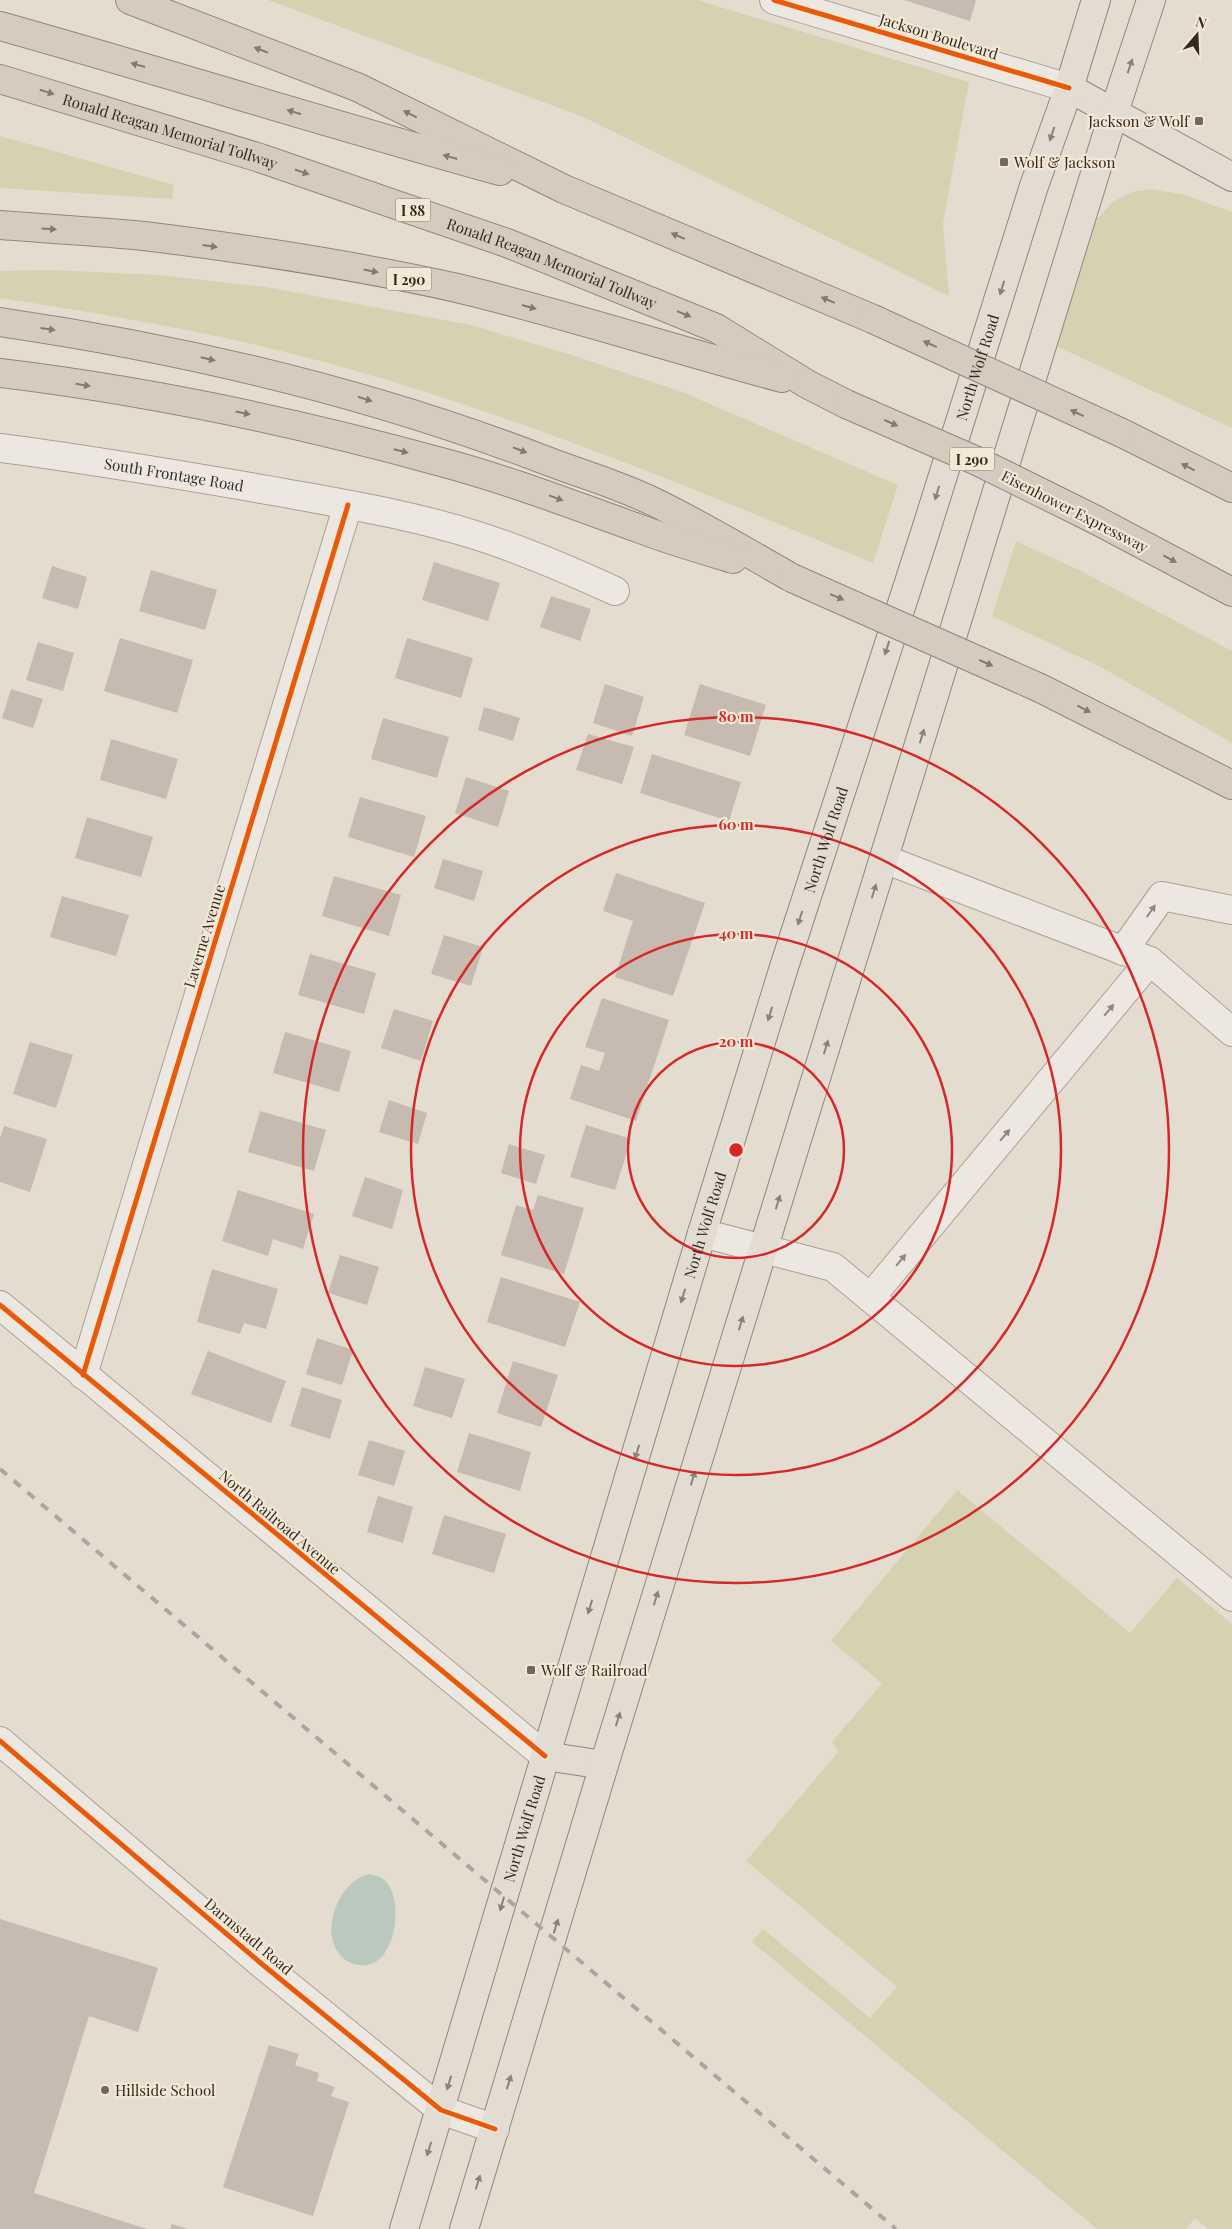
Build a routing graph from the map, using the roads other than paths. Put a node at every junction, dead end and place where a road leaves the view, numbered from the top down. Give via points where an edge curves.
1 (130, 0) edge
2 (774, 0) edge
3 (1096, 0) edge
4 (1151, 0) edge
5 (0, 26) edge
6 (0, 79) edge
7 (1068, 88) junction
8 (1114, 112) junction
9 (1232, 177) edge
10 (564, 189) junction
11 (0, 226) edge
12 (0, 322) edge
13 (0, 374) edge
14 (807, 384) junction
15 (0, 448) edge
16 (1232, 488) edge
17 (348, 505) junction
18 (792, 578) junction
19 (615, 591) dead end
20 (1232, 592) edge
21 (1232, 785) edge
22 (884, 859) junction
23 (1232, 910) edge
24 (1123, 951) junction
25 (1150, 960) junction
26 (1232, 1032) edge
27 (702, 1232) junction
28 (764, 1249) junction
29 (870, 1298) junction
30 (0, 1305) edge
31 (83, 1375) junction
32 (1232, 1597) edge
33 (0, 1741) edge
34 (545, 1756) junction
35 (604, 1765) junction
36 (441, 2110) junction
37 (494, 2129) junction
38 (404, 2229) edge
39 (464, 2229) edge

10 -> 1 highway via 357,87
2 - 7 street, Jackson Boulevard
3 - 7 main road, North Wolf Road
8 -> 4 main road
10 -> 5 highway
6 -> 14 highway, Ronald Reagan Memorial Tollway / I 88 via 260,158 507,243 716,328
7 - 8 main road, Jackson Boulevard
7 -> 27 main road, North Wolf Road via 784,967
8 - 9 main road, Jackson Boulevard
22 -> 8 main road
16 -> 10 highway, bridge via 1122,433 873,318
11 -> 14 highway, I 290 via 143,236 336,264 456,288
12 -> 18 highway via 88,335 208,359 344,393 468,431 651,500
13 -> 18 highway via 150,395 280,421 432,459
14 -> 20 highway, Eisenhower Expressway / I 290, bridge via 977,461
15 - 17 street, South Frontage Road via 116,463
17 - 19 street, South Frontage Road via 473,534 540,557
17 - 31 street, Laverne Avenue
18 -> 21 highway, bridge via 1040,688
22 - 24 street
28 -> 22 main road
24 -> 23 street via 1162,896
24 - 25 street
25 - 26 street
29 -> 25 street
27 - 28 street
27 -> 34 main road, North Wolf Road
28 - 29 street via 833,1267
35 -> 28 main road
29 - 32 street
30 - 31 street, North Railroad Avenue
31 - 34 street, North Railroad Avenue
33 - 36 street, Darmstadt Road via 263,1965
34 - 35 main road
34 -> 36 main road, North Wolf Road
37 -> 35 main road
36 - 37 street, Darmstadt Road
36 -> 38 main road, North Wolf Road
39 -> 37 main road

